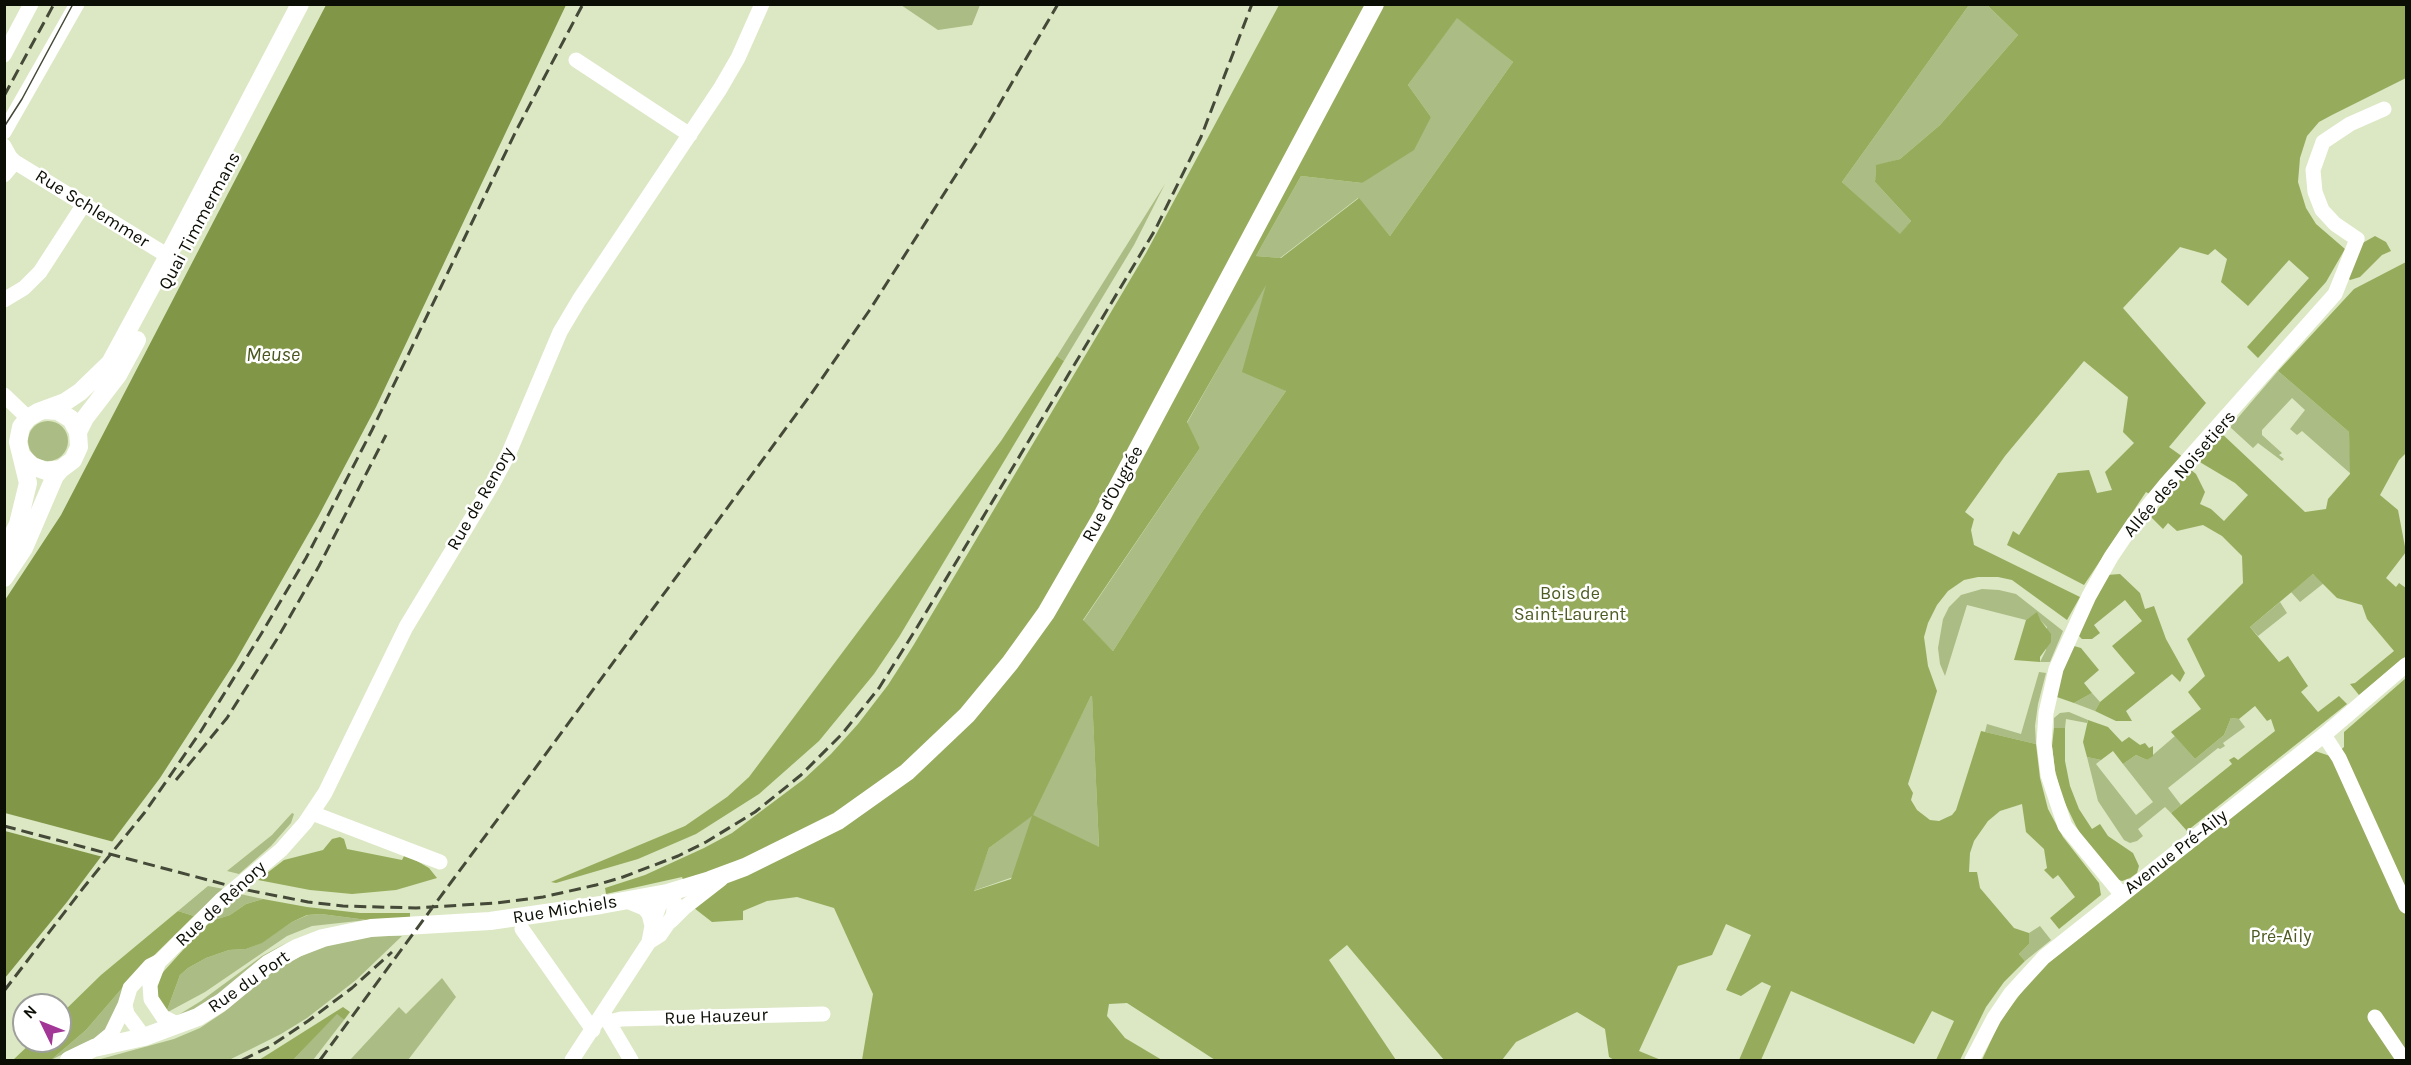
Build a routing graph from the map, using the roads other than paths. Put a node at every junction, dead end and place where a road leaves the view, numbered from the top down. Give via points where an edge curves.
1 (31, 4) edge
2 (77, 4) edge
3 (300, 4) edge
4 (313, 4) edge
5 (762, 4) edge
6 (1375, 4) edge
7 (4, 55) edge
8 (576, 60) dead end
9 (2384, 109) dead end
10 (4, 132) edge
11 (690, 135) junction
12 (4, 146) edge
13 (15, 162) junction
14 (4, 175) edge
15 (84, 204) junction
16 (168, 256) junction
17 (4, 300) edge
18 (4, 395) edge
19 (36, 414) junction
20 (78, 432) junction
21 (22, 456) junction
22 (61, 469) junction
23 (4, 553) edge
24 (4, 578) edge
25 (2406, 665) edge
26 (2324, 735) junction
27 (312, 813) junction
28 (440, 862) dead end
29 (728, 874) junction
30 (667, 893) junction
31 (2122, 895) junction
32 (627, 901) junction
33 (2406, 906) edge
34 (462, 923) joint
35 (669, 923) junction
36 (652, 926) junction
37 (522, 929) dead end
38 (649, 942) junction
39 (160, 961) junction
40 (125, 1005) junction
41 (157, 1010) junction
42 (823, 1014) dead end
43 (2375, 1017) dead end
44 (607, 1018) junction
45 (179, 1025) junction
46 (593, 1030) junction
47 (148, 1035) junction
48 (94, 1048) junction
49 (69, 1060) edge
50 (572, 1060) edge
51 (631, 1060) edge
52 (1972, 1060) edge
53 (2404, 1060) edge

1 - 7 street
2 - 10 street
3 - 16 main road, Quai Timmermans
4 - 20 main road, Quai Timmermans via 123,364
5 - 11 street, Rue de Renory via 738,58
6 - 29 main road, Rue d'Ougrée via 1102,516 1028,639 967,716 885,789 838,821
8 - 11 street
9 - 31 street, Allée des Noisetiers via 2323,142 2313,170 2322,210 2357,239 2335,294 2134,523 2089,596 2056,669 2046,713 2048,775 2065,826
11 - 27 street, Rue de Renory via 560,332 504,462 406,627 336,774
12 - 13 street
13 - 14 street
13 - 15 street, Rue Schlemmer
15 - 16 street, Rue Schlemmer
15 - 17 street via 40,273
16 - 19 main road, Quai Timmermans via 110,363 80,392
18 - 19 street
19 - 20 main road via 58,411 71,419
19 - 21 main road via 21,427 18,442
20 - 22 main road via 79,447 73,460
21 - 22 main road via 32,466 46,471
21 - 23 main road via 28,483 26,501
22 - 24 main road via 24,548
25 - 26 street, Avenue Pré-Aily
26 - 31 street, Avenue Pré-Aily
26 - 33 street via 2339,758
27 - 28 street
27 - 39 street, Rue de Renory via 281,850 221,900
29 - 30 main road, Rue d'Ougrée
29 - 35 street, Rue d'Ougrée
30 - 32 main road, Rue Michiels
30 - 35 street via 675,903
30 - 36 street, Rue d'Ougrée
31 - 52 street, Avenue Pré-Aily via 2044,957 1994,1018
32 - 34 main road, Rue Michiels
32 - 36 street via 644,908
34 - 45 main road, Rue du Port via 371,928 324,938 283,955 212,1009
35 - 38 street, Rue d'Ougrée
36 - 38 street, Rue d'Ougrée
37 - 46 street
38 - 44 street, Rue d'Ougrée
39 - 40 street, Rue de Renory via 130,988
39 - 41 street, Rue de Renory via 150,991
40 - 47 street via 129,1018
40 - 48 street, Rue de Renory via 111,1034
41 - 45 street
41 - 47 street, Rue de Renory via 158,1023
42 - 44 street, Rue Hauzeur
43 - 53 street
44 - 46 street, Rue d'Ougrée
44 - 51 street
45 - 47 main road, Rue du Port
46 - 50 street, Rue d'Ougrée
47 - 48 main road, Rue du Port
48 - 49 main road, Rue du Port

